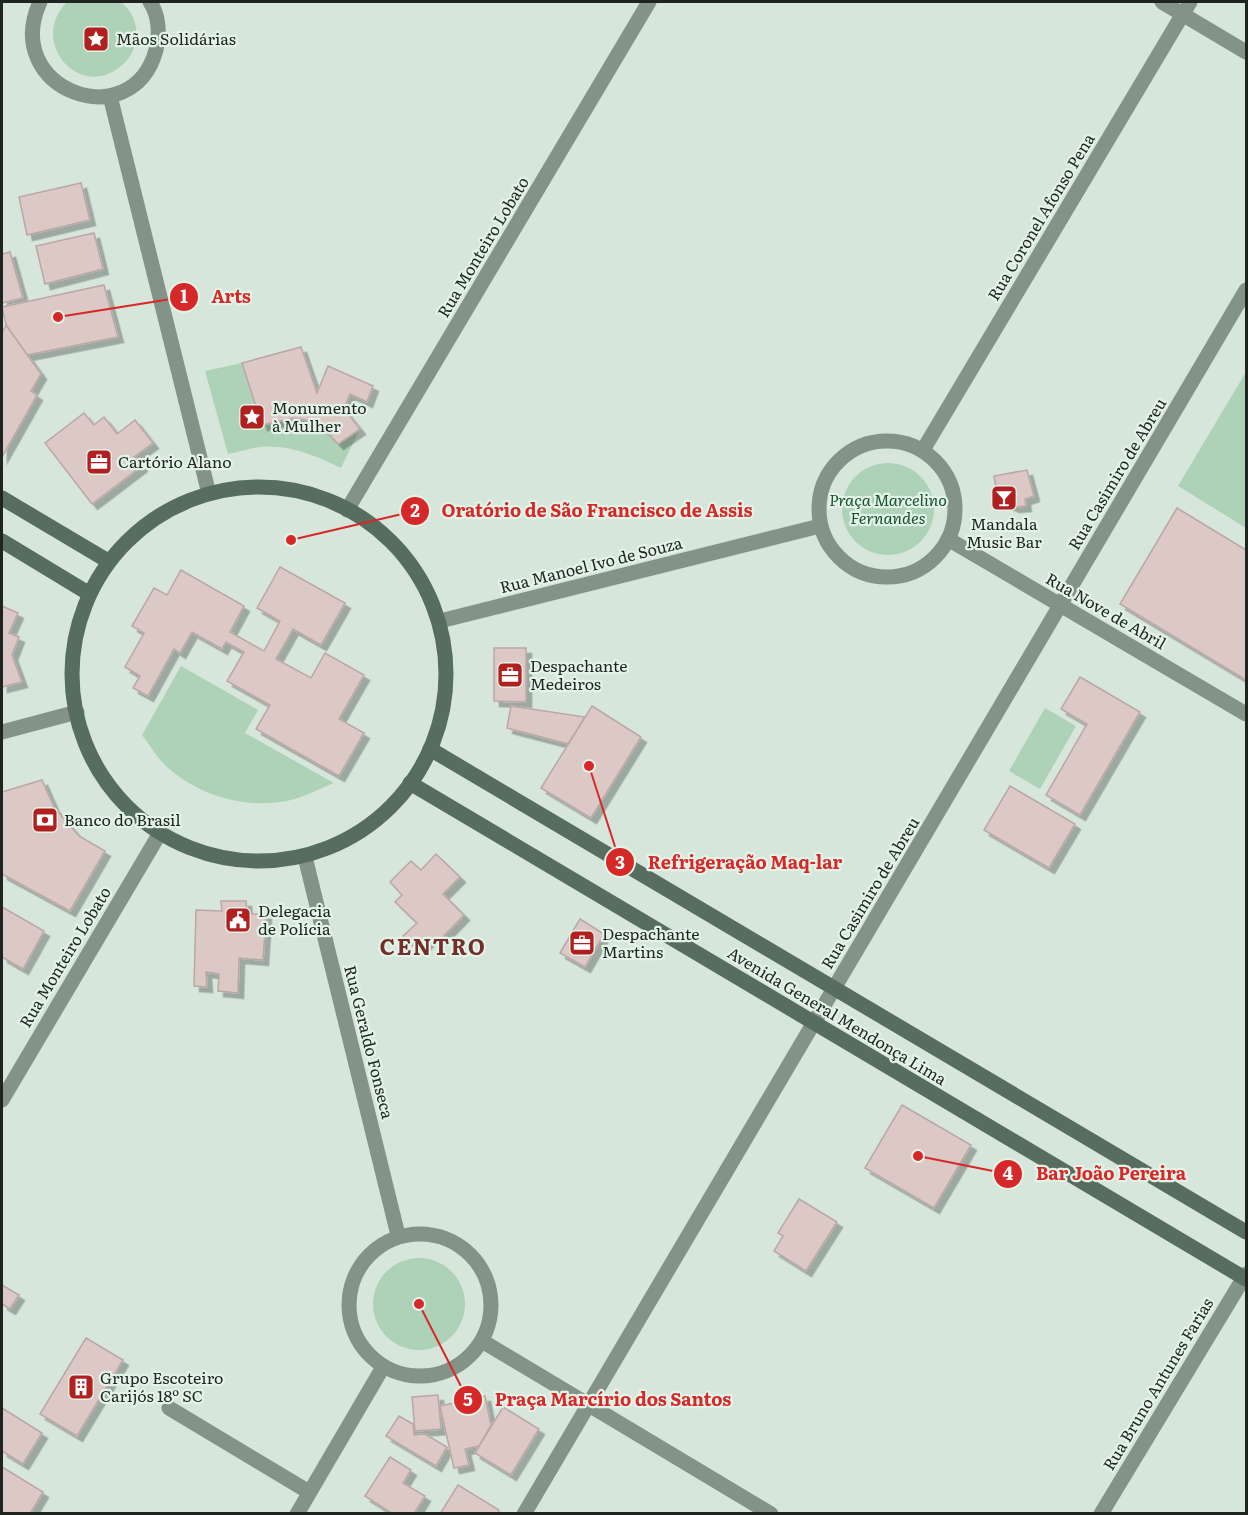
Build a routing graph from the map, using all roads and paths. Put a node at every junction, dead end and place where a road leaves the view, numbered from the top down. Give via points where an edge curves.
1 (40, 2) edge
2 (150, 2) edge
3 (649, 2) edge
4 (1162, 2) edge
5 (1186, 8) edge
6 (1246, 52) edge
7 (110, 96) junction
8 (1246, 290) edge
9 (923, 450) junction
10 (208, 490) junction
11 (2, 498) edge
12 (347, 510) junction
13 (820, 526) junction
14 (948, 539) junction
15 (2, 541) edge
16 (108, 561) junction
17 (88, 592) junction
18 (1061, 605) junction
19 (440, 621) junction
20 (77, 712) junction
21 (1246, 714) edge
22 (2, 732) edge
23 (430, 749) junction
24 (410, 783) junction
25 (160, 833) junction
26 (305, 857) junction
27 (835, 988) junction
28 (814, 1023) junction
29 (2, 1100) edge
30 (1246, 1232) edge
31 (398, 1235) junction
32 (1245, 1277) edge
33 (482, 1341) junction
34 (383, 1367) junction
35 (588, 1405) junction
36 (169, 1408) dead end
37 (309, 1492) junction
38 (297, 1514) edge
39 (524, 1514) edge
40 (771, 1514) edge
41 (1101, 1514) edge

1 - 7 street via 31,33 33,52 42,69 71,93 90,98
2 - 7 street via 158,23 153,61 142,77
3 - 12 street, Rua Monteiro Lobato
4 - 5 street
5 - 6 street
5 - 9 street, Rua Coronel Afonso Pena
7 - 10 street
8 - 18 street, Rua Casimiro de Abreu
9 - 13 street via 885,441 864,445 844,455 830,471 821,491
9 - 14 street via 941,466 950,483 955,502
10 - 12 street via 249,486 290,489
10 - 16 street via 171,508 133,534
11 - 16 street
12 - 19 street via 390,541 419,578
13 - 14 street via 837,556 874,575 896,576 917,570 935,557
13 - 19 street, Rua Manoel Ivo de Souza
14 - 18 street, Rua Nove de Abril
15 - 17 street
16 - 17 street
17 - 20 street via 75,638 72,681
18 - 21 street, Rua Nove de Abril
18 - 27 street, Rua Casimiro de Abreu
19 - 23 street via 446,672 443,715
20 - 22 street
20 - 25 street via 91,755 122,801
23 - 24 street
23 - 27 street, Avenida General Mendonça Lima
24 - 26 street via 384,816 351,839
24 - 28 street, Avenida General Mendonça Lima
25 - 26 street via 208,855 258,862
25 - 29 street, Rua Monteiro Lobato
26 - 31 street, Rua Geraldo Fonseca
27 - 28 street, Rua Casimiro de Abreu
27 - 30 street, Avenida General Mendonça Lima
28 - 32 street, Avenida General Mendonça Lima
28 - 35 street, Rua Casimiro de Abreu
31 - 33 street via 419,1233 444,1238 465,1249 481,1268 490,1290 491,1314
31 - 34 street via 375,1248 350,1286 348,1310 353,1332 365,1352
32 - 41 street, Rua Bruno Antunes Farias
33 - 34 street via 466,1360 440,1374 411,1376
33 - 35 street
34 - 37 street
35 - 39 street, Rua Casimiro de Abreu
35 - 40 street
36 - 37 street
37 - 38 street

